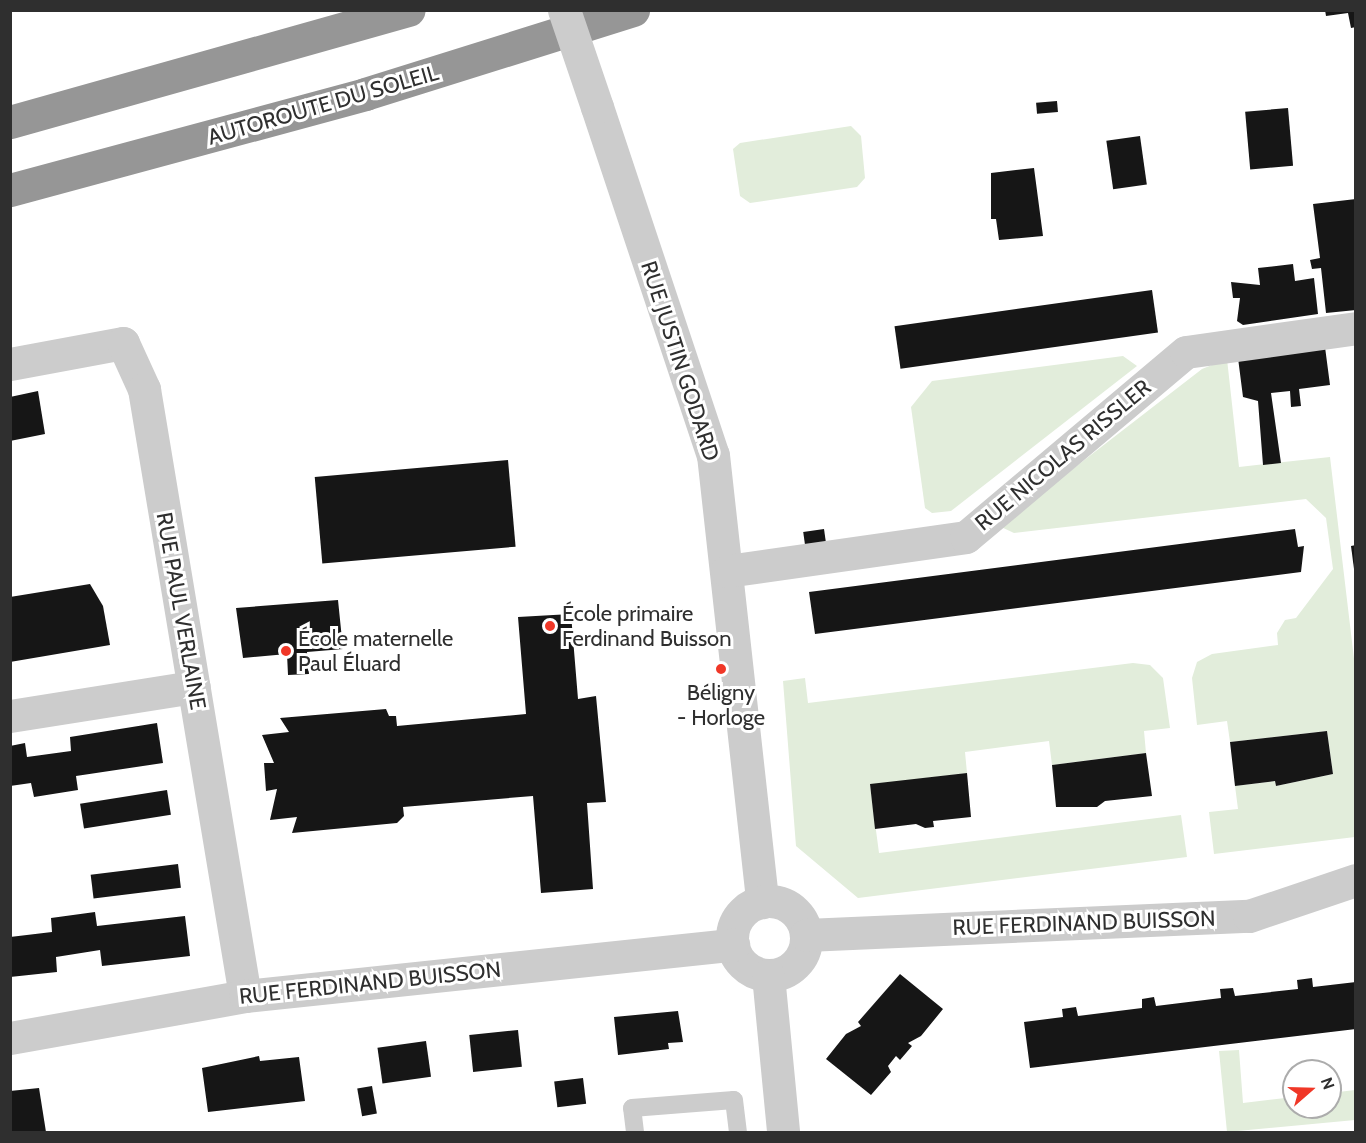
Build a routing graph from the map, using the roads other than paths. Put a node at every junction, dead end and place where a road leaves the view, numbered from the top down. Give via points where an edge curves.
1 (409, 10) edge
2 (564, 10) edge
3 (633, 10) edge
4 (10, 122) edge
5 (10, 190) edge
6 (1356, 328) edge
7 (10, 364) edge
8 (727, 571) junction
9 (194, 687) junction
10 (10, 716) edge
11 (1356, 880) edge
12 (762, 902) junction
13 (806, 935) junction
14 (733, 945) junction
15 (768, 975) junction
16 (245, 996) junction
17 (10, 1038) edge
18 (634, 1132) edge
19 (738, 1132) edge
20 (783, 1132) edge

1 - 4 highway
2 - 8 street, RUE JUSTIN GODARD, bridge via 713,455
3 - 5 highway, AUTOROUTE DU SOLEIL via 354,97
6 - 8 street, RUE NICOLAS RISSLER via 1186,352 966,537
7 - 9 street, RUE PAUL VERLAINE via 123,343 144,389
8 - 12 street, RUE JUSTIN GODARD
9 - 10 street
9 - 16 street, RUE PAUL VERLAINE
11 - 13 street, RUE FERDINAND BUISSON via 1248,916
12 - 13 street via 786,905
12 - 14 street via 741,913
13 - 15 street via 791,968
14 - 15 street via 745,966
14 - 16 street, RUE FERDINAND BUISSON
15 - 20 street
16 - 17 street, RUE FERDINAND BUISSON
18 - 19 lane via 632,1108 735,1100

